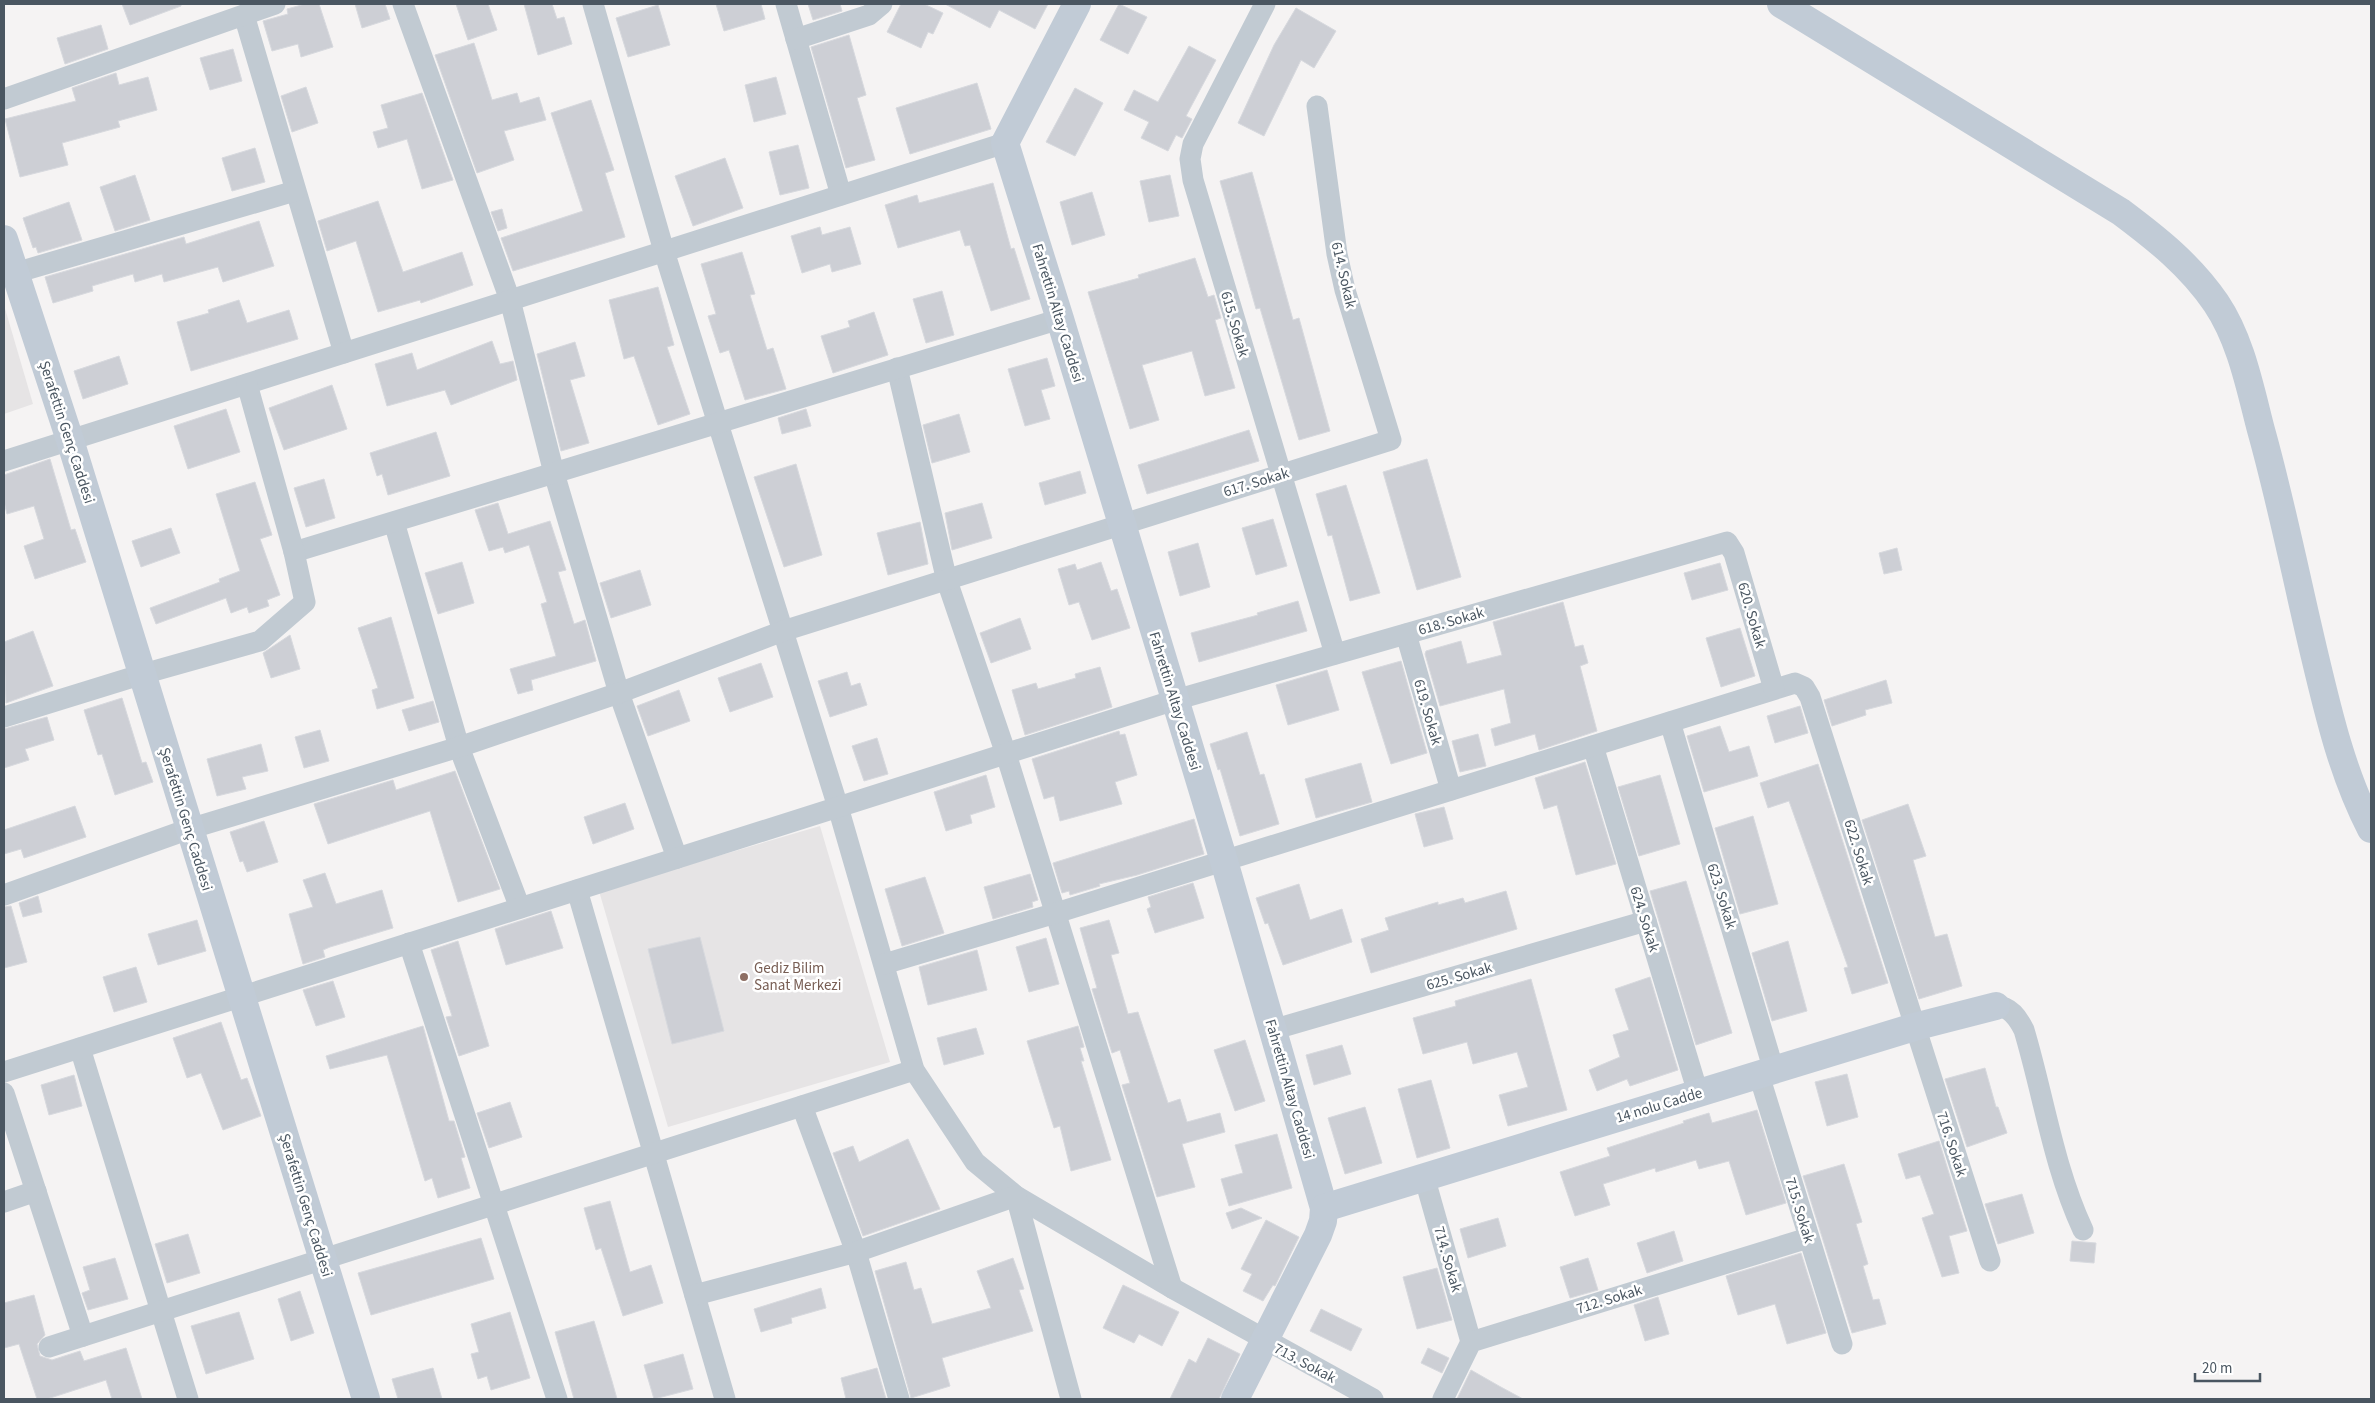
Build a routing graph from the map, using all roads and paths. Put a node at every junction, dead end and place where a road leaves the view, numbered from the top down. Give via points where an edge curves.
1 (275, 4) edge
2 (403, 4) edge
3 (593, 4) edge
4 (786, 4) edge
5 (882, 4) edge
6 (1078, 4) edge
7 (1265, 4) edge
8 (1781, 4) edge
9 (244, 15) junction
10 (796, 39) junction
11 (4, 100) edge
12 (1317, 106) dead end
13 (1005, 143) junction
14 (295, 191) junction
15 (841, 195) junction
16 (4, 239) edge
17 (664, 251) junction
18 (15, 273) junction
19 (510, 300) junction
20 (1060, 318) junction
21 (344, 353) junction
22 (897, 368) junction
23 (247, 384) junction
24 (718, 423) junction
25 (70, 440) junction
26 (1391, 440) joint
27 (4, 461) edge
28 (554, 473) junction
29 (1280, 475) junction
30 (394, 522) junction
31 (1122, 524) junction
32 (1727, 542) joint
33 (294, 552) junction
34 (947, 581) junction
35 (783, 631) junction
36 (1406, 634) junction
37 (1335, 654) junction
38 (143, 674) junction
39 (1774, 689) junction
40 (619, 693) junction
41 (1175, 700) junction
42 (4, 717) edge
43 (1670, 722) junction
44 (1593, 746) junction
45 (459, 747) junction
46 (1006, 754) junction
47 (1451, 790) junction
48 (838, 807) junction
49 (2371, 829) edge
50 (189, 830) junction
51 (677, 858) junction
52 (1224, 861) junction
53 (577, 890) junction
54 (4, 895) edge
55 (520, 908) junction
56 (1056, 913) junction
57 (1646, 921) junction
58 (409, 943) junction
59 (884, 964) junction
60 (241, 997) junction
61 (1996, 1006) joint
62 (1914, 1027) junction
63 (1272, 1030) junction
64 (80, 1048) junction
65 (914, 1070) junction
66 (4, 1072) edge
67 (1767, 1073) junction
68 (4, 1093) edge
69 (1698, 1093) junction
70 (802, 1106) junction
71 (653, 1154) junction
72 (1424, 1176) junction
73 (36, 1191) junction
74 (1016, 1196) junction
75 (4, 1202) edge
76 (494, 1205) junction
77 (1324, 1208) junction
78 (2082, 1230) dead end
79 (1808, 1238) junction
80 (856, 1252) junction
81 (323, 1259) junction
82 (1990, 1262) dead end
83 (1172, 1288) junction
84 (694, 1295) junction
85 (161, 1311) junction
86 (83, 1336) junction
87 (1264, 1340) junction
88 (1471, 1342) junction
89 (1842, 1344) dead end
90 (49, 1347) dead end
91 (188, 1399) edge
92 (366, 1399) edge
93 (557, 1399) edge
94 (725, 1399) edge
95 (899, 1399) edge
96 (1071, 1399) edge
97 (1234, 1399) edge
98 (1373, 1399) edge
99 (1442, 1399) edge

1 - 9 street
2 - 19 street
3 - 17 street, 713. Sokak
4 - 10 street
5 - 10 street via 869,15
6 - 13 street
7 - 29 street, 615. Sokak via 1193,144 1190,159 1193,180
8 - 49 street via 2121,212 2187,266 2216,303 2232,334 2249,386 2343,766
9 - 11 street
9 - 14 street
10 - 15 street
12 - 26 street, 614. Sokak via 1337,254
13 - 15 street
13 - 20 street, Fahrettin Altay Caddesi
14 - 18 street
14 - 21 street
15 - 17 street
16 - 18 street, Şerafettin Genç Caddesi
17 - 19 street
17 - 24 street, 713. Sokak
18 - 25 street, Şerafettin Genç Caddesi
19 - 21 street
19 - 28 street
20 - 22 street
20 - 31 street, Fahrettin Altay Caddesi
21 - 23 street
22 - 24 street
22 - 34 street
23 - 25 street
23 - 33 street
24 - 28 street
24 - 35 street, 713. Sokak
25 - 27 street
25 - 38 street, Şerafettin Genç Caddesi
26 - 29 street, 617. Sokak
28 - 30 street
28 - 40 street
29 - 31 street, 617. Sokak
29 - 37 street, 615. Sokak
30 - 33 street
30 - 45 street
31 - 34 street, 617. Sokak
31 - 41 street, Fahrettin Altay Caddesi
32 - 36 street, 618. Sokak
32 - 39 street, 620. Sokak via 1734,553
33 - 38 street via 305,602 260,640
34 - 35 street, 617. Sokak
34 - 46 street
35 - 40 street, 617. Sokak
35 - 48 street, 713. Sokak
36 - 37 street, 618. Sokak
36 - 47 street, 619. Sokak
37 - 41 street, 618. Sokak
38 - 42 street
38 - 50 street, Şerafettin Genç Caddesi
39 - 43 street
39 - 62 street, 622. Sokak via 1795,683 1804,687 1810,697
40 - 45 street, 617. Sokak
40 - 51 street
41 - 46 street, 618. Sokak
41 - 52 street, Fahrettin Altay Caddesi
43 - 44 street
43 - 67 street, 623. Sokak
44 - 47 street
44 - 57 street, 624. Sokak
45 - 50 street, 617. Sokak
45 - 55 street
46 - 48 street, 618. Sokak
46 - 56 street
47 - 52 street
48 - 51 street, 618. Sokak
48 - 59 street, 713. Sokak
50 - 54 street, 617. Sokak
50 - 60 street, Şerafettin Genç Caddesi
51 - 53 street, 618. Sokak
52 - 56 street
52 - 63 street, Fahrettin Altay Caddesi
53 - 55 street, 618. Sokak
53 - 71 street
55 - 58 street, 618. Sokak
56 - 59 street
56 - 83 street
57 - 63 street, 625. Sokak
57 - 69 street, 624. Sokak
58 - 60 street, 618. Sokak
58 - 76 street
59 - 65 street, 713. Sokak
60 - 64 street, 618. Sokak
60 - 81 street, Şerafettin Genç Caddesi
61 - 62 street, 14 nolu Cadde
61 - 78 street via 2003,1006 2011,1012 2024,1030 2056,1161
62 - 67 street, 14 nolu Cadde
62 - 82 street, 716. Sokak
63 - 77 street, Fahrettin Altay Caddesi
64 - 66 street, 618. Sokak
64 - 85 street
65 - 70 street
65 - 74 street, 713. Sokak via 975,1162
67 - 69 street, 14 nolu Cadde
67 - 79 street, 715. Sokak
68 - 73 street
69 - 72 street, 14 nolu Cadde
70 - 71 street
70 - 80 street
71 - 76 street
71 - 84 street
72 - 77 street, 14 nolu Cadde
72 - 88 street, 714. Sokak
73 - 75 street
73 - 86 street
74 - 80 street
74 - 83 street, 713. Sokak
74 - 96 street
76 - 81 street
76 - 93 street
77 - 87 street, Fahrettin Altay Caddesi via 1318,1235
79 - 88 street, 712. Sokak
79 - 89 street, 715. Sokak
80 - 84 street
80 - 95 street
81 - 85 street
81 - 92 street, Şerafettin Genç Caddesi
83 - 87 street, 713. Sokak
84 - 94 street
85 - 86 street
85 - 91 street
86 - 90 street
87 - 97 street, Fahrettin Altay Caddesi
87 - 98 street, 713. Sokak
88 - 99 street

